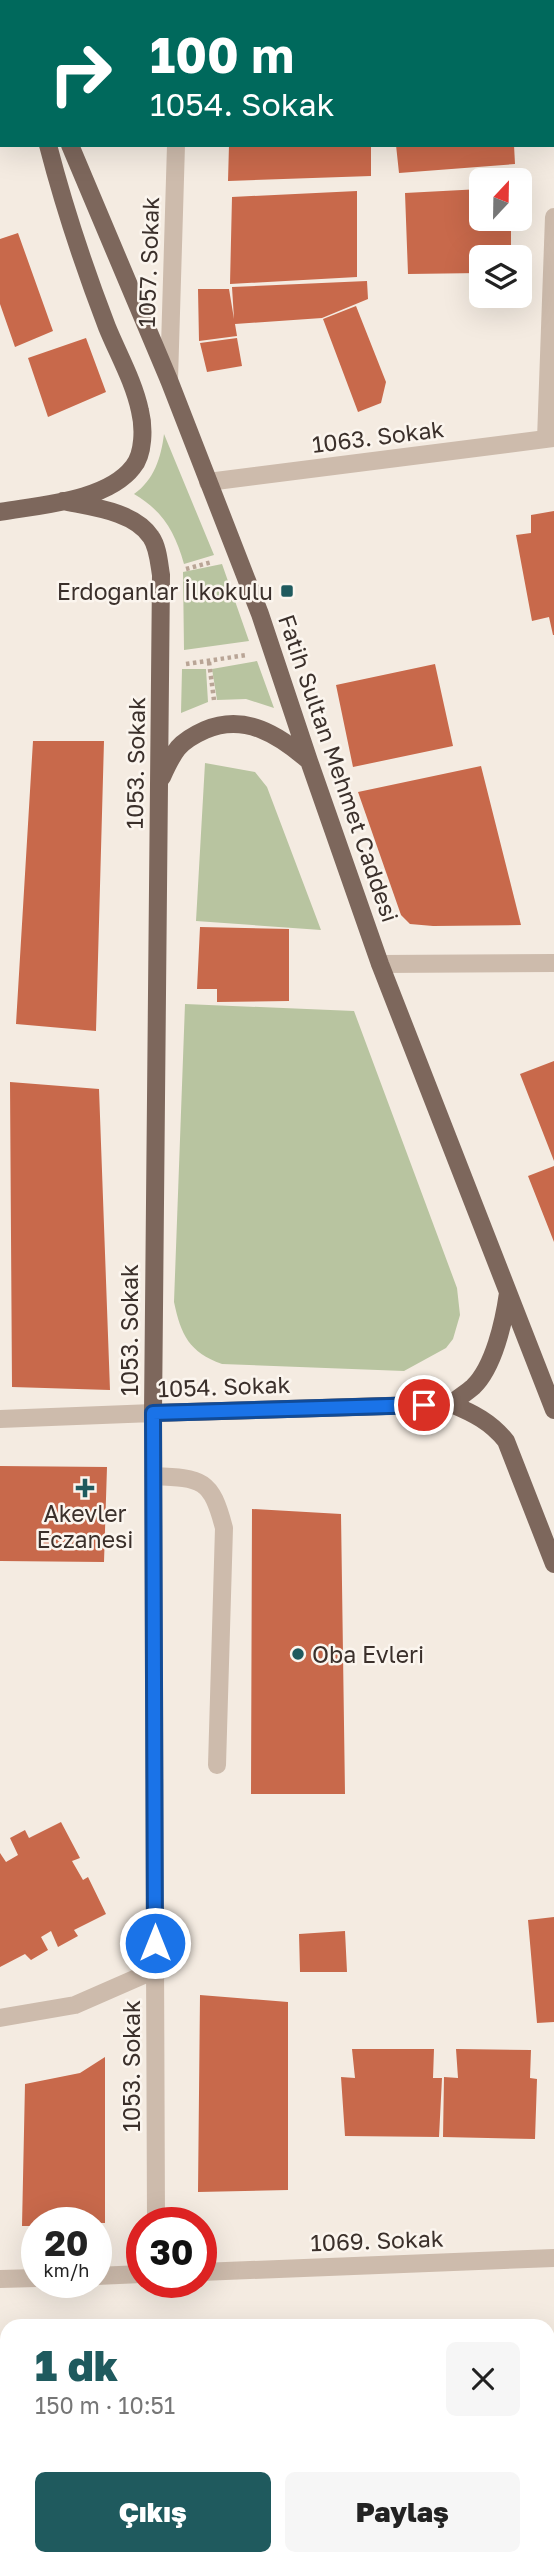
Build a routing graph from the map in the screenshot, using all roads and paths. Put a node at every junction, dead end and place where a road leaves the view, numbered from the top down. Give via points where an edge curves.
1 (48, 147) edge
2 (71, 147) edge
3 (176, 147) edge
4 (554, 217) edge
5 (169, 380) junction
6 (550, 439) edge
7 (208, 482) junction
8 (63, 501) junction
9 (0, 512) edge
10 (236, 556) junction
11 (161, 575) junction
12 (272, 651) junction
13 (209, 662) junction
14 (161, 666) junction
15 (218, 725) junction
16 (309, 761) junction
17 (160, 781) junction
18 (554, 963) edge
19 (380, 964) junction
20 (509, 1290) junction
21 (450, 1404) junction
22 (554, 1410) edge
23 (153, 1413) junction
24 (0, 1419) edge
25 (153, 1476) junction
26 (554, 1564) edge
27 (217, 1765) dead end
28 (155, 1970) junction
29 (0, 2018) edge
30 (156, 2207) edge
31 (554, 2258) edge
32 (217, 2271) edge
33 (21, 2279) edge
34 (0, 2280) edge

1 - 8 main road via 61,198 141,412 142,443 135,466 104,489
2 - 5 main road, Fatih Sultan Mehmet Caddesi
3 - 5 street, 1057. Sokak
4 - 6 street
5 - 7 main road, Fatih Sultan Mehmet Caddesi
6 - 7 street, 1063. Sokak
7 - 10 main road, Fatih Sultan Mehmet Caddesi
8 - 9 main road
8 - 11 main road, 1053. Sokak via 136,523 151,537
10 - 11 path
10 - 12 main road, Fatih Sultan Mehmet Caddesi
11 - 14 main road, 1053. Sokak
12 - 13 path
12 - 16 main road, Fatih Sultan Mehmet Caddesi
13 - 14 path
13 - 15 path
14 - 17 main road, 1053. Sokak
15 - 16 main road via 241,723 271,733
15 - 17 main road via 179,747
16 - 19 main road, Fatih Sultan Mehmet Caddesi
17 - 23 main road, 1053. Sokak
18 - 19 street
19 - 20 main road, Fatih Sultan Mehmet Caddesi
20 - 21 main road via 491,1359 475,1385
20 - 22 main road, Fatih Sultan Mehmet Caddesi
21 - 23 main road, 1054. Sokak
21 - 26 main road via 495,1427 506,1441
23 - 24 street, 1054. Sokak
23 - 25 street, 1053. Sokak
25 - 27 street via 201,1483 217,1500 225,1528
25 - 28 street, 1053. Sokak
28 - 29 street via 75,2005
28 - 30 street, 1053. Sokak
31 - 32 street, 1069. Sokak
33 - 34 street

